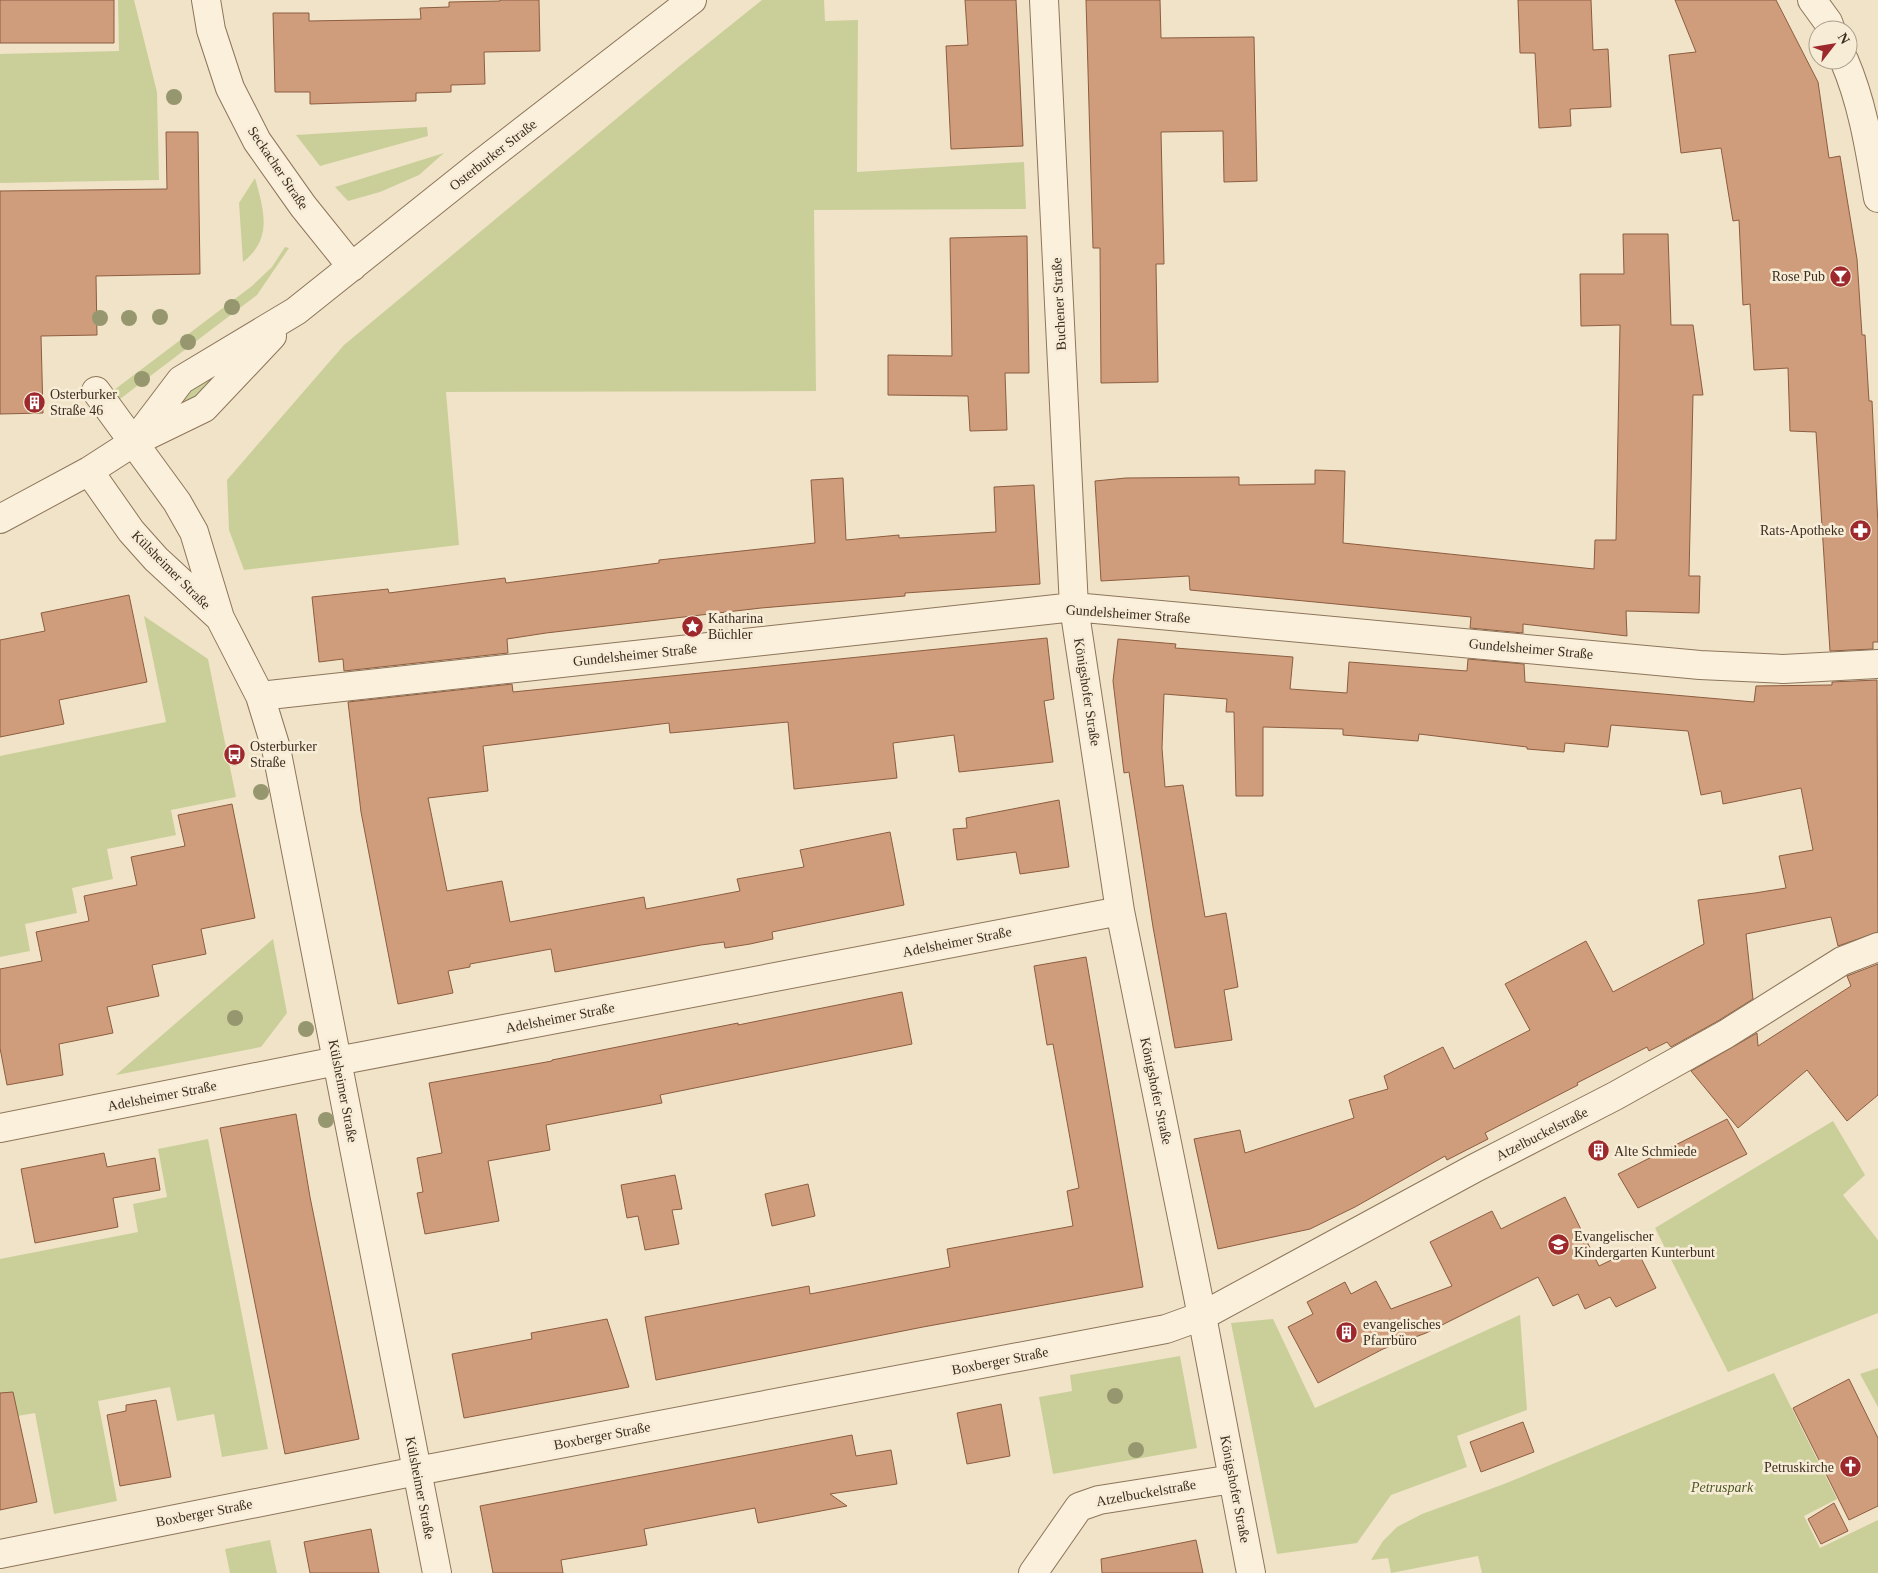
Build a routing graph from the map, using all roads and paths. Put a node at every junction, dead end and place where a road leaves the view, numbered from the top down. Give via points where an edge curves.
1 (206, 0) edge
2 (692, 0) edge
3 (1044, 0) edge
4 (1812, 0) edge
5 (1827, 20) edge
6 (1848, 70) edge
7 (1878, 198) edge
8 (352, 268) junction
9 (96, 391) dead end
10 (134, 442) junction
11 (89, 471) junction
12 (0, 519) edge
13 (1074, 608) junction
14 (220, 618) junction
15 (1878, 664) edge
16 (260, 696) junction
17 (1120, 911) junction
18 (1878, 947) edge
19 (337, 1061) junction
20 (0, 1128) edge
21 (1202, 1316) junction
22 (417, 1471) junction
23 (1233, 1479) junction
24 (0, 1554) edge
25 (437, 1573) edge
26 (1033, 1573) edge
27 (1251, 1573) edge

1 - 8 street, Seckacher Straße via 211,30 230,88 256,141
2 - 8 street, Osterburker Straße
3 - 13 street, Buchener Straße
4 - 5 street
6 - 7 street via 1868,140
8 - 10 street, Osterburker Straße via 296,312 181,380
9 - 10 street, Külsheimer Straße
10 - 11 street, Osterburker Straße
10 - 14 street, Külsheimer Straße via 194,532
11 - 12 street, Osterburker Straße
11 - 14 street, Külsheimer Straße via 131,531 156,559
13 - 15 street, Gundelsheimer Straße via 1700,665 1783,669
13 - 16 street, Gundelsheimer Straße
13 - 17 street, Königshofer Straße
14 - 16 street, Külsheimer Straße
16 - 19 street, Külsheimer Straße via 276,748
17 - 19 street, Adelsheimer Straße
17 - 21 street, Königshofer Straße
18 - 21 street, Atzelbuckelstraße via 1842,961 1726,1034 1615,1096
19 - 20 street, Adelsheimer Straße
19 - 22 street, Külsheimer Straße
21 - 22 street, Boxberger Straße via 1166,1329
21 - 23 street, Königshofer Straße
22 - 24 street, Boxberger Straße
22 - 25 street, Külsheimer Straße
23 - 26 street, Atzelbuckelstraße via 1099,1500 1079,1508
23 - 27 street, Königshofer Straße

